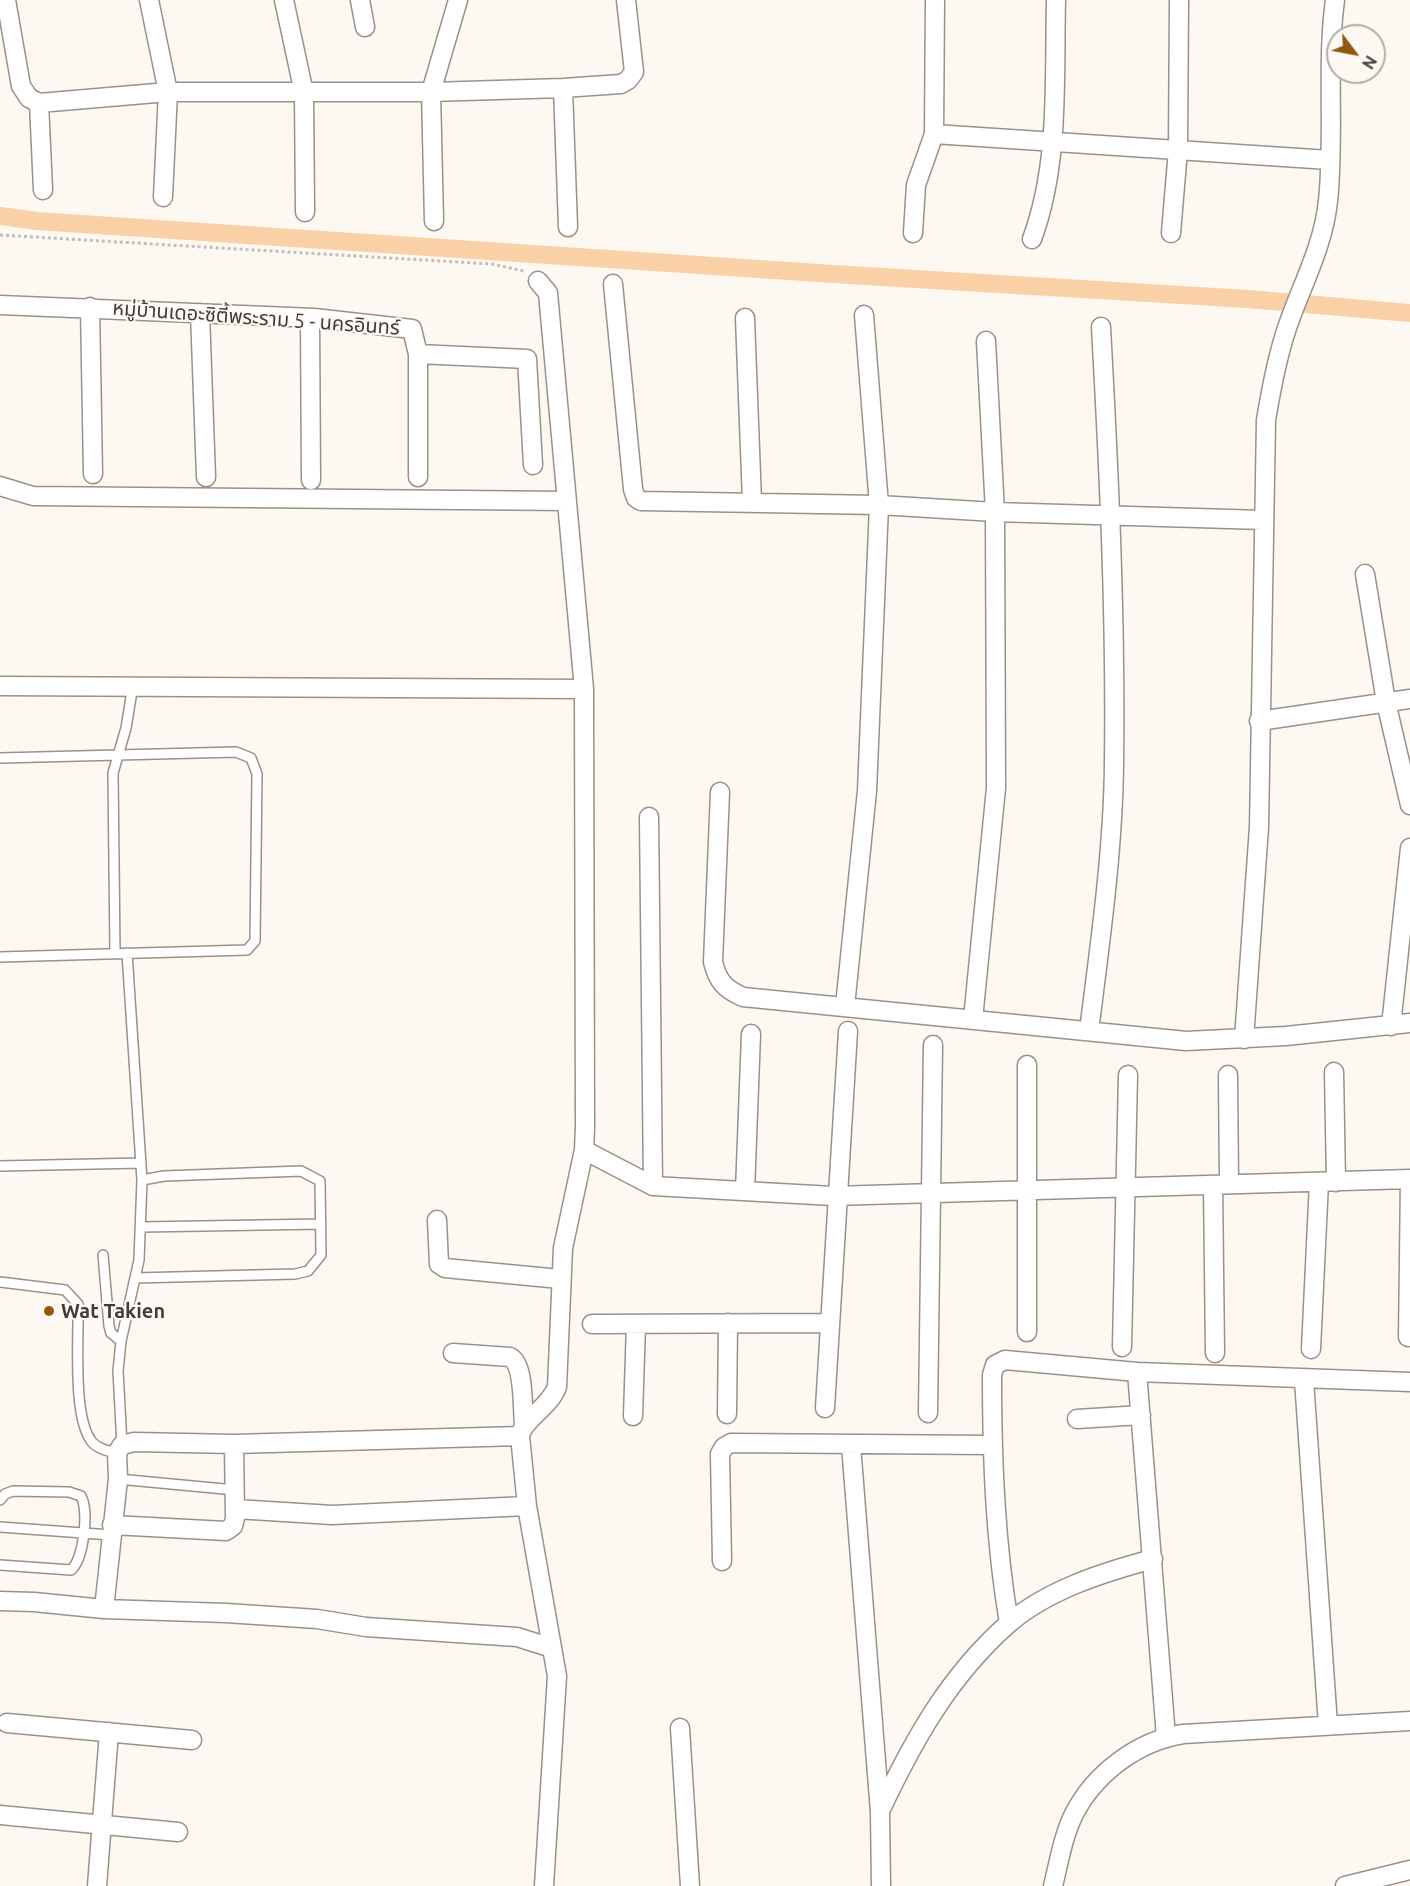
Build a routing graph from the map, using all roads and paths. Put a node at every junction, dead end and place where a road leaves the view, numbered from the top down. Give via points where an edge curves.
1 (6, 0) edge
2 (149, 0) edge
3 (284, 0) edge
4 (360, 0) edge
5 (458, 0) edge
6 (626, 0) edge
7 (935, 0) edge
8 (1056, 0) edge
9 (1179, 0) edge
10 (1335, 0) edge
11 (365, 27) dead end
12 (563, 88) junction
13 (168, 92) junction
14 (431, 92) junction
15 (304, 93) junction
16 (39, 103) junction
17 (934, 134) junction
18 (1053, 143) junction
19 (1178, 150) junction
20 (1329, 160) junction
21 (43, 190) dead end
22 (163, 197) dead end
23 (304, 212) dead end
24 (434, 221) dead end
25 (568, 227) dead end
26 (913, 233) dead end
27 (1171, 233) dead end
28 (0, 236) edge
29 (1032, 239) dead end
30 (538, 281) joint
31 (613, 284) dead end
32 (0, 305) edge
33 (90, 307) junction
34 (200, 313) junction
35 (864, 315) dead end
36 (310, 318) junction
37 (745, 318) dead end
38 (1101, 327) dead end
39 (986, 341) dead end
40 (418, 354) junction
41 (533, 465) dead end
42 (93, 474) dead end
43 (206, 477) dead end
44 (418, 477) dead end
45 (311, 480) dead end
46 (0, 486) edge
47 (567, 501) junction
48 (752, 502) junction
49 (879, 505) junction
50 (995, 512) junction
51 (1111, 514) junction
52 (1263, 520) junction
53 (1365, 574) dead end
54 (133, 685) junction
55 (0, 686) edge
56 (584, 689) junction
57 (1410, 699) edge
58 (1386, 702) junction
59 (1259, 721) junction
60 (118, 757) junction
61 (0, 758) edge
62 (720, 792) dead end
63 (1410, 805) edge
64 (649, 817) dead end
65 (1410, 848) edge
66 (127, 952) junction
67 (115, 953) junction
68 (0, 957) edge
69 (845, 1006) junction
70 (973, 1019) junction
71 (1410, 1023) edge
72 (1391, 1026) junction
73 (848, 1031) dead end
74 (1089, 1031) junction
75 (751, 1034) dead end
76 (1244, 1039) junction
77 (933, 1045) dead end
78 (1027, 1065) dead end
79 (1334, 1072) dead end
80 (1128, 1075) dead end
81 (1228, 1075) dead end
82 (584, 1150) junction
83 (141, 1164) junction
84 (0, 1166) edge
85 (142, 1180) junction
86 (1327, 1182) junction
87 (1221, 1185) junction
88 (653, 1186) junction
89 (1126, 1188) junction
90 (1027, 1190) junction
91 (745, 1191) junction
92 (931, 1193) junction
93 (838, 1196) junction
94 (437, 1220) dead end
95 (321, 1224) junction
96 (142, 1227) junction
97 (103, 1255) dead end
98 (135, 1278) junction
99 (560, 1279) junction
100 (0, 1282) edge
101 (636, 1323) junction
102 (728, 1323) junction
103 (830, 1323) junction
104 (592, 1324) dead end
105 (1027, 1332) dead end
106 (1408, 1337) dead end
107 (121, 1341) junction
108 (1122, 1347) dead end
109 (1311, 1349) dead end
110 (453, 1353) dead end
111 (1215, 1353) dead end
112 (1137, 1372) junction
113 (1304, 1380) junction
114 (1410, 1382) edge
115 (825, 1408) dead end
116 (928, 1413) dead end
117 (727, 1414) dead end
118 (1141, 1415) junction
119 (633, 1416) dead end
120 (1077, 1419) dead end
121 (522, 1430) junction
122 (234, 1444) junction
123 (851, 1445) junction
124 (992, 1445) junction
125 (119, 1449) junction
126 (118, 1479) junction
127 (235, 1490) junction
128 (0, 1500) edge
129 (527, 1506) junction
130 (236, 1509) junction
131 (0, 1527) edge
132 (112, 1530) junction
133 (82, 1533) junction
134 (1153, 1559) junction
135 (722, 1561) dead end
136 (0, 1564) edge
137 (0, 1601) edge
138 (104, 1609) junction
139 (1009, 1623) junction
140 (552, 1648) junction
141 (1410, 1721) edge
142 (7, 1723) dead end
143 (1328, 1725) junction
144 (680, 1728) dead end
145 (109, 1732) junction
146 (1166, 1737) junction
147 (192, 1740) dead end
148 (880, 1812) junction
149 (0, 1815) edge
150 (101, 1826) junction
151 (178, 1832) dead end
152 (1406, 1876) edge
153 (97, 1886) edge
154 (544, 1886) edge
155 (690, 1886) edge
156 (881, 1886) edge
157 (1053, 1886) edge
158 (1345, 1886) edge

1 - 16 street via 21,86 29,98
2 - 13 street
3 - 15 street
4 - 11 street
5 - 14 street
6 - 12 street via 634,72 621,84
7 - 17 street
8 - 18 street
9 - 19 street
10 - 20 street via 1330,36
12 - 14 street
12 - 25 street
13 - 15 street
13 - 16 street
13 - 22 street
14 - 15 street
14 - 24 street
15 - 23 street
16 - 21 street
17 - 18 street
17 - 26 street via 916,185
18 - 19 street
18 - 29 street via 1044,207
19 - 20 street
19 - 27 street
20 - 52 street via 1328,201 1272,386 1266,420
28 - 30 path via 492,264 525,271
30 - 47 street via 548,293
31 - 48 street via 636,498 646,503
32 - 33 street, หมู่บ้านเดอะซิตี้พระราม 5 - นครอินทร์
33 - 34 street, หมู่บ้านเดอะซิตี้พระราม 5 - นครอินทร์
33 - 42 street
34 - 36 street, หมู่บ้านเดอะซิตี้พระราม 5 - นครอินทร์
34 - 43 street
35 - 49 street
36 - 40 street, หมู่บ้านเดอะซิตี้พระราม 5 - นครอินทร์ via 412,328
36 - 45 street
37 - 48 street
38 - 51 street
39 - 50 street
40 - 41 street, หมู่บ้านเดอะซิตี้พระราม 5 - นครอินทร์ via 527,359
40 - 44 street
46 - 47 street via 33,496
47 - 56 street
48 - 49 street
49 - 50 street
49 - 69 street via 867,791
50 - 51 street
50 - 70 street via 996,788
51 - 52 street
51 - 74 street via 1114,765 1107,877
52 - 59 street
53 - 58 street
54 - 55 street
54 - 56 street
54 - 60 lane
56 - 82 street
57 - 58 street
58 - 59 street
58 - 63 street
59 - 76 street via 1258,849
60 - 61 lane
60 - 66 lane via 236,752 251,758 257,774 255,941 243,951
60 - 67 lane via 113,773
62 - 69 street via 713,962 717,977 728,990 743,997
64 - 88 street
65 - 72 street
66 - 67 lane
66 - 83 lane
67 - 68 lane
69 - 70 street
70 - 74 street
71 - 72 street
72 - 76 street
73 - 93 street
74 - 76 street via 1186,1041
75 - 91 street
77 - 92 street
78 - 90 street
79 - 86 street
80 - 89 street
81 - 87 street
82 - 88 street
82 - 99 street
83 - 84 lane
83 - 85 lane
85 - 95 lane via 301,1170 320,1181
85 - 96 lane
86 - 87 street
86 - 106 street via 1410,1179
86 - 109 street
87 - 89 street
87 - 111 street
88 - 91 street
89 - 90 street
89 - 108 street
90 - 92 street
90 - 105 street
91 - 93 street
92 - 93 street
92 - 116 street
93 - 103 street
94 - 99 street via 436,1250 439,1264 446,1268
95 - 96 lane
95 - 98 lane via 321,1255 308,1271
96 - 98 lane
97 - 107 lane via 109,1326
98 - 107 lane
99 - 121 street via 557,1387 549,1404
100 - 125 lane via 65,1290 78,1304 79,1403 83,1421 91,1441 102,1449
101 - 102 street
101 - 104 street
101 - 119 street
102 - 103 street
102 - 117 street
103 - 115 street
107 - 125 lane
110 - 121 street via 515,1360 520,1369
112 - 113 street
112 - 118 street
112 - 124 street via 1005,1360 995,1365
113 - 114 street
113 - 143 street
118 - 120 street
118 - 134 street
121 - 122 street
121 - 129 street
122 - 125 street via 134,1442
122 - 127 street
123 - 124 street
123 - 135 street via 731,1443 724,1447 720,1454
123 - 148 street
124 - 139 street via 1000,1572
125 - 126 street
126 - 127 lane
126 - 132 street
127 - 130 street
128 - 133 lane via 13,1491 69,1492 81,1496 86,1512
129 - 130 street via 332,1515
129 - 140 street
130 - 132 street via 234,1526 226,1531
131 - 133 lane
132 - 133 lane
132 - 138 street
133 - 136 lane via 80,1557 71,1570
134 - 139 street via 1105,1572
134 - 146 street
137 - 138 street
138 - 140 street via 317,1619 366,1627 517,1637
139 - 148 street via 973,1659 930,1713
140 - 154 street via 557,1676
141 - 143 street
142 - 145 street
143 - 146 street
144 - 155 street
145 - 147 street
145 - 150 street
146 - 157 street via 1127,1754 1096,1784 1074,1814
148 - 156 street
149 - 150 street
150 - 151 street
150 - 153 street
152 - 158 street

